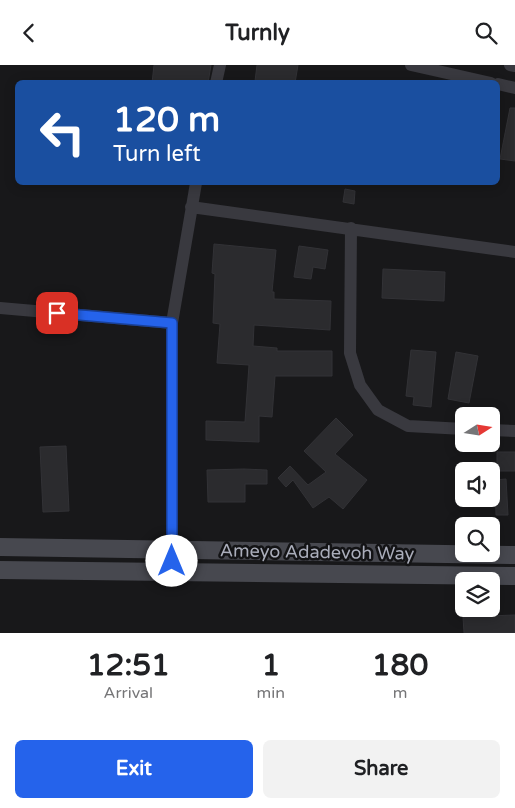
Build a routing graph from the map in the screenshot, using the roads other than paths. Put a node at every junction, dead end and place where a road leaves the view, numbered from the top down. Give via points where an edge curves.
1 (220, 65) edge
2 (411, 65) edge
3 (510, 65) edge
4 (515, 66) edge
5 (217, 80) edge
6 (478, 80) edge
7 (500, 84) edge
8 (515, 88) edge
9 (196, 185) edge
10 (191, 207) junction
11 (351, 228) junction
12 (515, 252) edge
13 (0, 308) edge
14 (172, 323) junction
15 (455, 429) edge
16 (500, 430) edge
17 (515, 431) edge
18 (0, 547) edge
19 (172, 550) junction
20 (515, 555) edge
21 (0, 570) edge
22 (172, 572) junction
23 (515, 575) edge

1 - 5 street
2 - 6 street
3 - 4 street
7 - 8 street
9 - 10 street
10 - 11 street
10 - 14 street
11 - 12 street
11 - 15 street via 350,353 360,385 378,410 408,426
13 - 14 street
14 - 19 street
16 - 17 street
18 - 19 street, Ameyo Adadevoh Way
19 - 20 street, Ameyo Adadevoh Way
19 - 22 street
21 - 22 street, Ameyo Adadevoh Way
22 - 23 street, Ameyo Adadevoh Way

